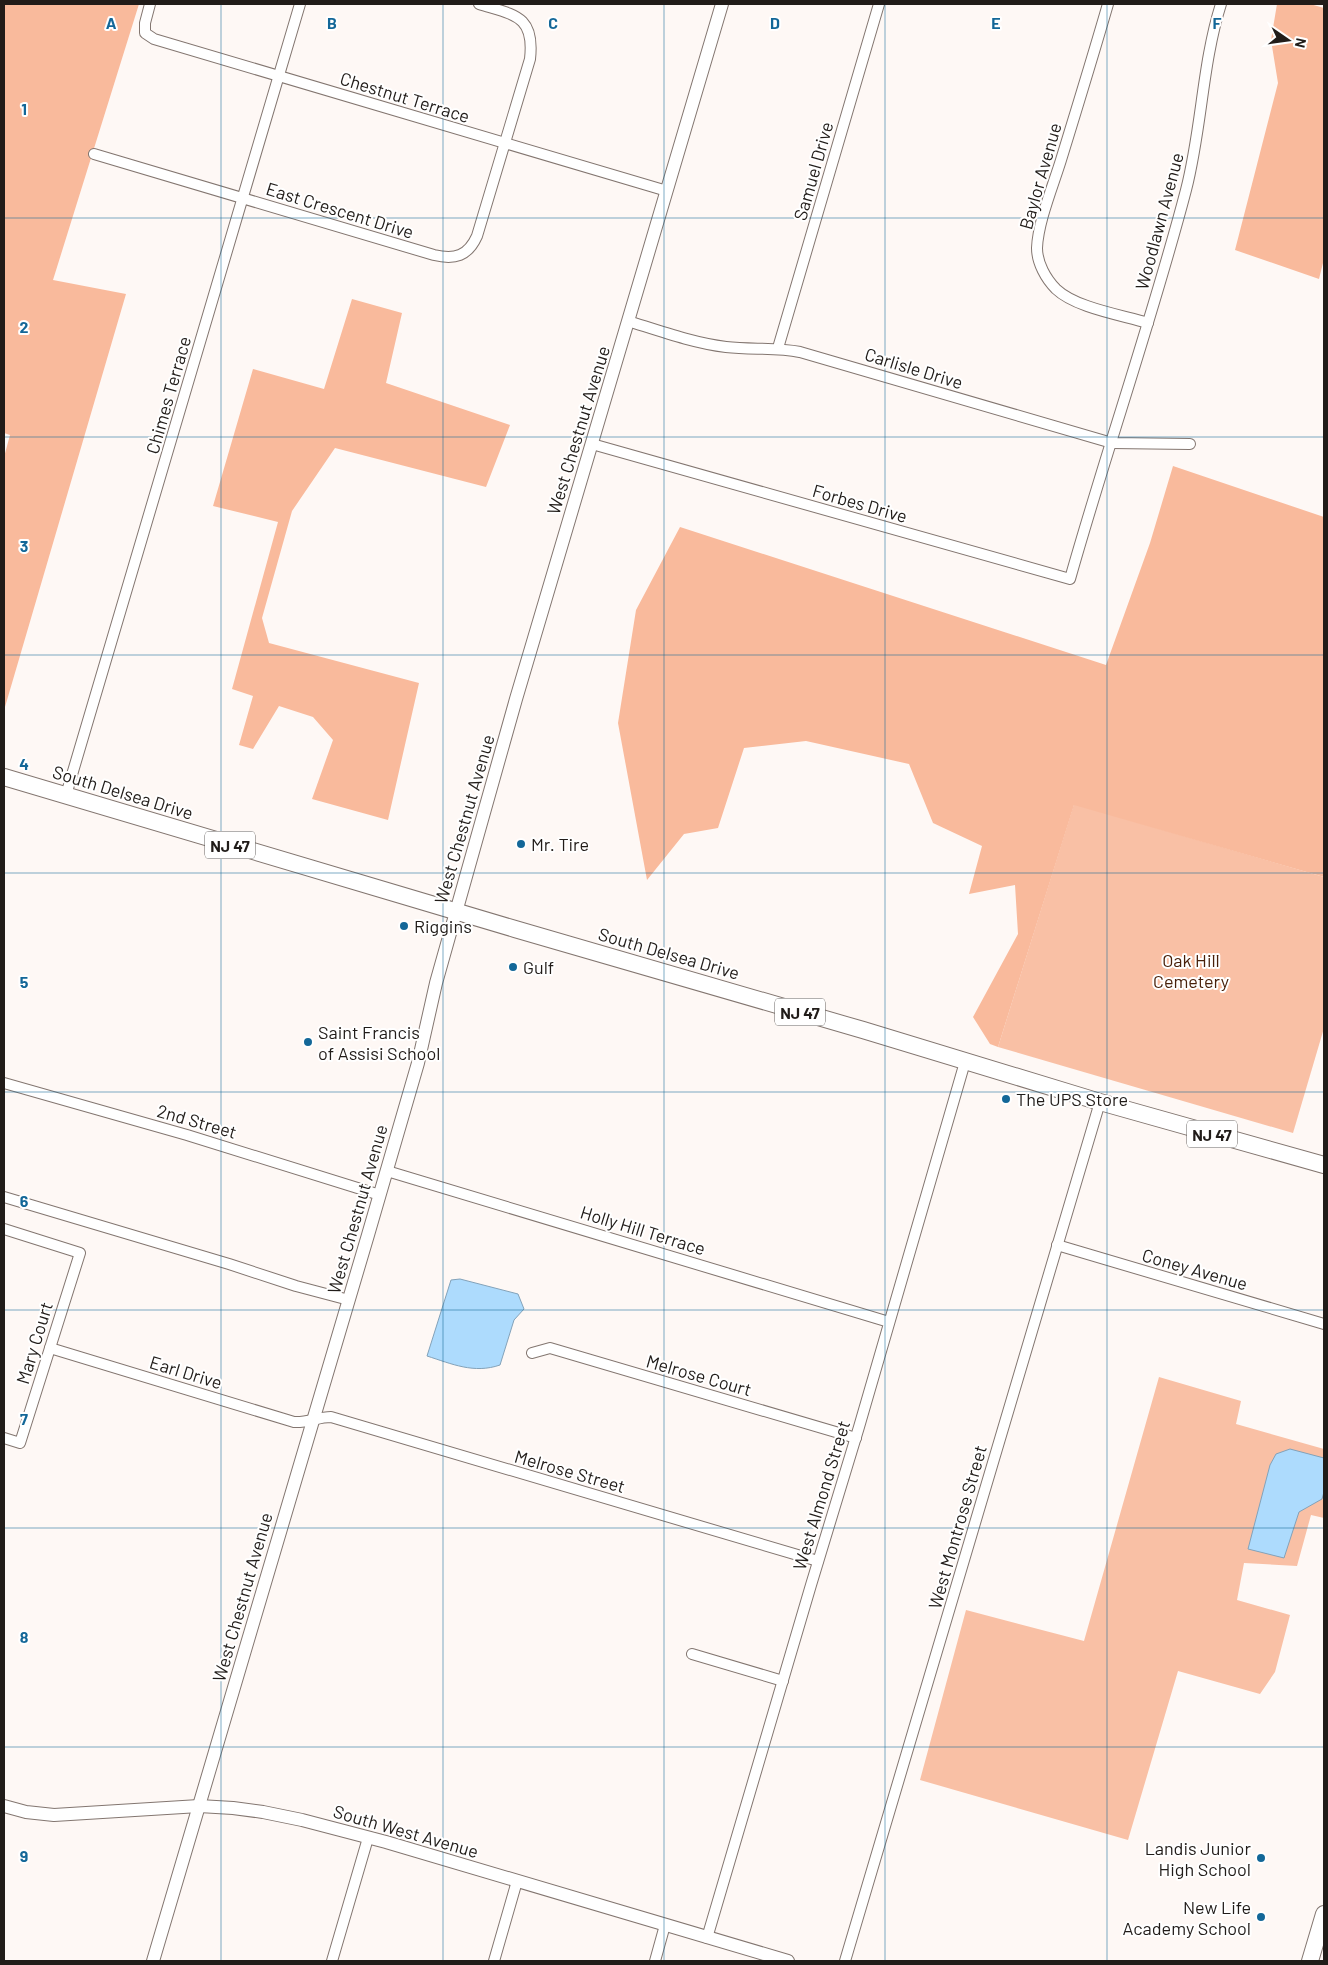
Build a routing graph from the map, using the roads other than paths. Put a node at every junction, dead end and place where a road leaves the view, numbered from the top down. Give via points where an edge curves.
1 (150, 4) edge
2 (300, 4) edge
3 (479, 4) edge
4 (722, 4) edge
5 (879, 4) edge
6 (1108, 4) edge
7 (1221, 4) edge
8 (278, 76) junction
9 (504, 144) junction
10 (94, 154) dead end
11 (667, 191) junction
12 (242, 198) junction
13 (628, 321) junction
14 (1148, 323) junction
15 (778, 348) junction
16 (1112, 443) junction
17 (592, 444) junction
18 (1190, 444) dead end
19 (1084, 529) joint
20 (4, 777) edge
21 (66, 795) junction
22 (456, 911) junction
23 (965, 1062) junction
24 (4, 1083) edge
25 (1100, 1102) junction
26 (1324, 1166) edge
27 (386, 1171) junction
28 (380, 1195) junction
29 (4, 1197) edge
30 (4, 1229) edge
31 (1057, 1245) junction
32 (349, 1300) junction
33 (889, 1322) junction
34 (1324, 1324) edge
35 (50, 1348) junction
36 (532, 1353) dead end
37 (314, 1419) junction
38 (4, 1438) edge
39 (856, 1438) junction
40 (818, 1561) junction
41 (692, 1654) dead end
42 (783, 1681) junction
43 (4, 1806) edge
44 (199, 1806) junction
45 (368, 1838) junction
46 (517, 1882) junction
47 (1324, 1914) edge
48 (665, 1925) junction
49 (707, 1938) junction
50 (153, 1961) edge
51 (332, 1961) edge
52 (494, 1961) edge
53 (655, 1961) edge
54 (788, 1961) edge
55 (845, 1961) edge
56 (1310, 1961) edge

1 - 8 street, Chestnut Terrace via 145,34
2 - 8 street, Chimes Terrace
3 - 9 street via 518,16 530,36 530,59
4 - 11 street, West Chestnut Avenue
5 - 15 street, Samuel Drive
6 - 14 street, Baylor Avenue via 1048,201 1037,250 1045,274 1065,296
7 - 14 street, Woodlawn Avenue via 1206,67 1191,170
8 - 9 street, Chestnut Terrace
8 - 12 street, Chimes Terrace
9 - 11 street, Chestnut Terrace
9 - 12 street, East Crescent Drive via 474,243 453,258
10 - 12 street, East Crescent Drive
11 - 13 street, West Chestnut Avenue
12 - 21 street, Chimes Terrace
13 - 15 street, Carlisle Drive via 712,345
13 - 17 street, West Chestnut Avenue
14 - 16 street, Woodlawn Avenue
15 - 16 street, Carlisle Drive via 834,361
16 - 18 street, Carlisle Drive
16 - 19 street, Woodlawn Avenue
17 - 19 street, Forbes Drive via 1070,578
17 - 22 street, West Chestnut Avenue
20 - 21 main road, South Delsea Drive / NJ 47
21 - 22 main road, South Delsea Drive / NJ 47
22 - 23 main road, South Delsea Drive / NJ 47
22 - 27 street, West Chestnut Avenue via 418,1063
23 - 25 main road, South Delsea Drive / NJ 47
23 - 33 street, West Almond Street
24 - 28 street, 2nd Street
25 - 26 main road, South Delsea Drive / NJ 47
25 - 31 street, West Montrose Street
27 - 28 street, West Chestnut Avenue
27 - 33 street, Holly Hill Terrace
28 - 32 street, West Chestnut Avenue
29 - 32 street
30 - 35 street, Mary Court via 80,1253
31 - 34 street, Coney Avenue
31 - 55 street, West Montrose Street
32 - 37 street, West Chestnut Avenue
33 - 39 street, West Almond Street
35 - 37 street, Earl Drive via 294,1422
35 - 38 street, Mary Court via 20,1443
36 - 39 street, Melrose Court via 550,1348
37 - 40 street, Melrose Street via 331,1417
37 - 44 street, West Chestnut Avenue
39 - 40 street, West Almond Street
40 - 42 street, West Almond Street
41 - 42 street
42 - 49 street, West Almond Street
43 - 44 street, South West Avenue via 65,1816
44 - 45 street, South West Avenue via 263,1812
44 - 50 street, West Chestnut Avenue
45 - 46 street, South West Avenue
45 - 51 street
46 - 48 street, South West Avenue
46 - 52 street
47 - 56 main road
48 - 49 street, South West Avenue
48 - 53 street
49 - 54 street, South West Avenue

